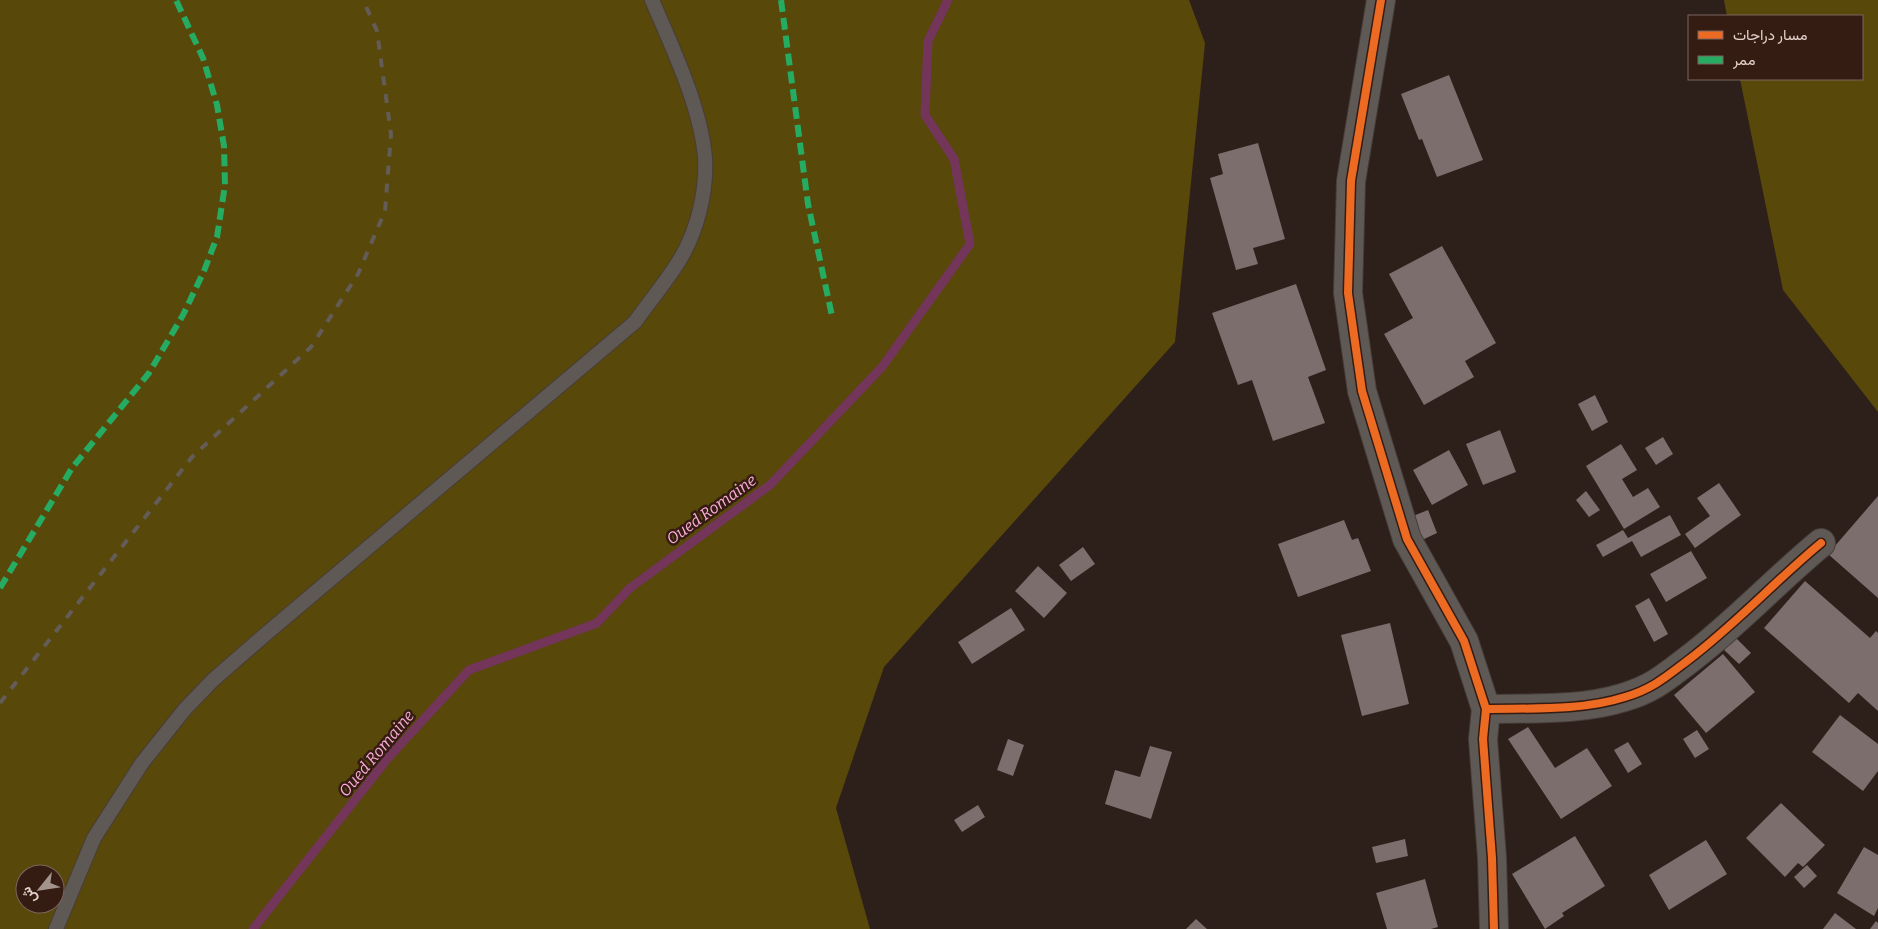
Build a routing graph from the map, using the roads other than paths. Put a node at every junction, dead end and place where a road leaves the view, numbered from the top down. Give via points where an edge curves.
1 (652, 0) edge
2 (1381, 0) edge
3 (1821, 543) dead end
4 (1486, 710) junction
5 (56, 929) edge
6 (1494, 929) edge

1 - 5 lane via 693,106 705,159 698,216 680,260 635,322 267,633 185,709 120,794 94,838
2 - 4 street via 1351,181 1348,293 1362,391 1407,539 1464,641
3 - 4 street via 1740,618 1653,687 1580,707
4 - 6 street via 1483,739

